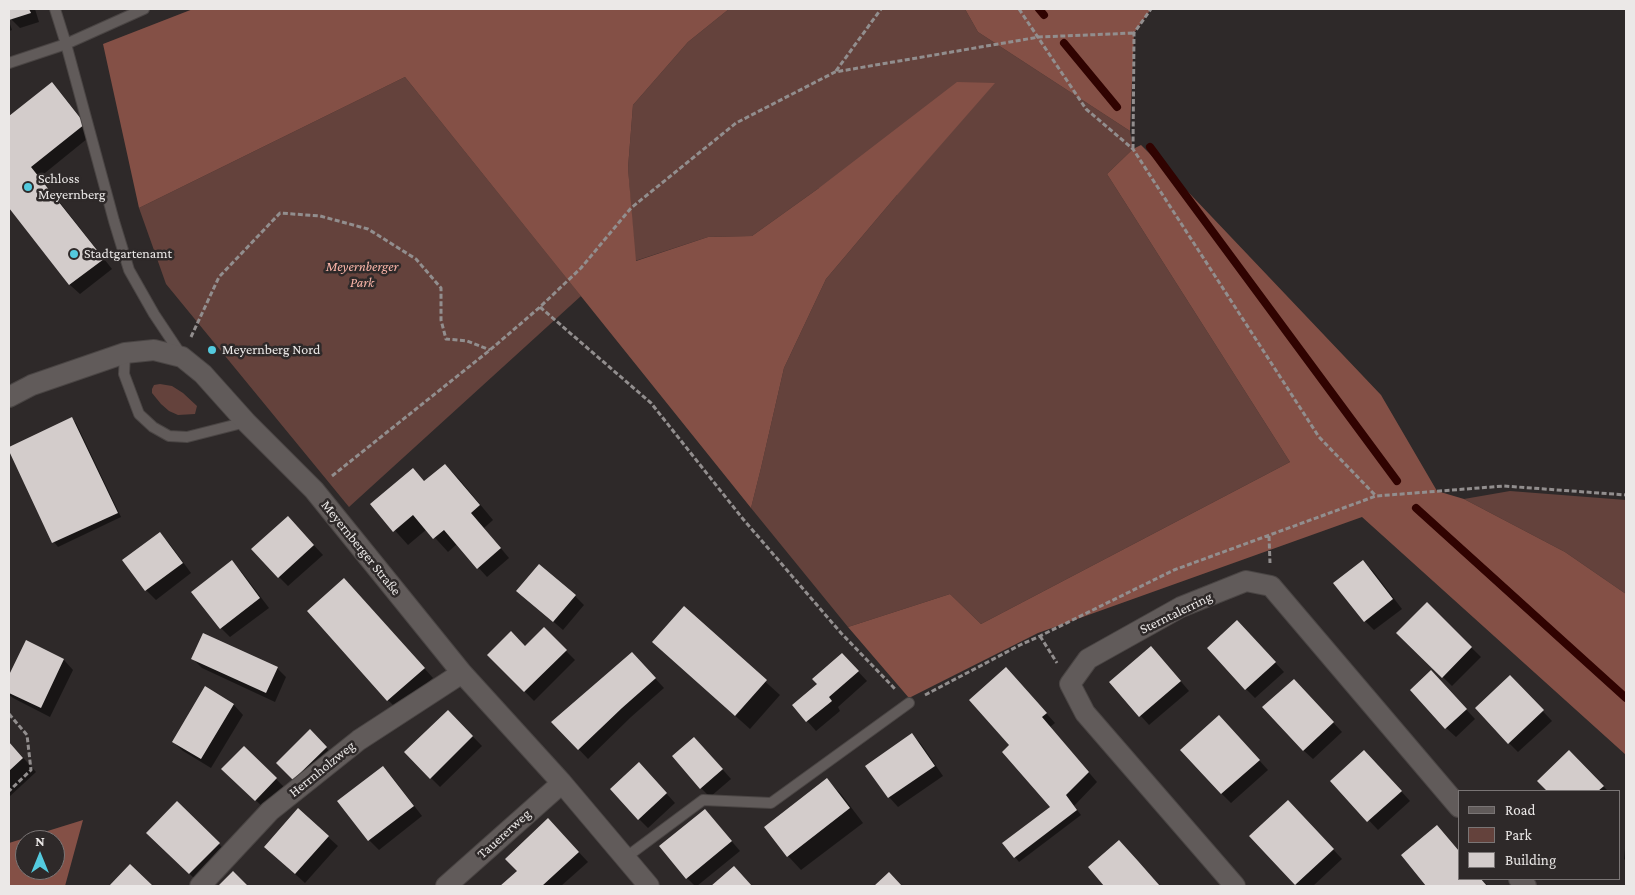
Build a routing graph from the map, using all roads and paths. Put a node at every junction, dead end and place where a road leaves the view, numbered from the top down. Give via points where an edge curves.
1 (56, 9) edge
2 (144, 9) edge
3 (881, 9) edge
4 (1019, 9) edge
5 (1151, 9) edge
6 (1134, 33) junction
7 (1039, 37) junction
8 (66, 44) junction
9 (9, 64) edge
10 (835, 72) junction
11 (1133, 150) junction
12 (540, 307) junction
13 (490, 350) junction
14 (125, 353) junction
15 (182, 357) junction
16 (9, 397) edge
17 (246, 422) junction
18 (314, 490) junction
19 (1626, 495) edge
20 (1376, 496) junction
21 (1040, 636) junction
22 (462, 673) junction
23 (1070, 684) junction
24 (909, 703) junction
25 (9, 714) edge
26 (562, 783) junction
27 (9, 791) edge
28 (1458, 806) edge
29 (625, 858) junction
30 (200, 886) edge
31 (446, 886) edge
32 (649, 886) edge
33 (1235, 886) edge

1 - 8 lane
2 - 8 lane
3 - 10 path
4 - 7 path
5 - 6 path
6 - 7 path
6 - 11 path
7 - 10 path
7 - 11 path via 1086,109
8 - 9 lane
8 - 15 lane via 129,270
10 - 12 path via 736,123 631,208 581,268
11 - 20 path via 1319,437
12 - 13 path
12 - 24 path via 651,403 756,535 841,633
13 - 15 path via 467,341 446,339 441,320 441,288 416,259 368,230 320,216 280,213 218,277
13 - 18 path
14 - 15 street, Meyernberger Straße via 154,350
14 - 16 street, Meyernberger Straße via 32,385
14 - 17 lane via 124,374 139,414 169,436 187,437
15 - 17 street, Meyernberger Straße via 203,374
17 - 18 street, Meyernberger Straße
18 - 22 street, Meyernberger Straße
19 - 20 path via 1504,486
20 - 21 path via 1174,570
21 - 23 path
21 - 24 path
22 - 26 street, Meyernberger Straße
22 - 30 street, Herrnholzweg via 359,740 270,811
23 - 28 street, Sterntalerring via 1088,659 1182,607 1246,581 1271,586
23 - 33 street via 1084,713
24 - 29 lane via 770,802 703,800
25 - 27 path via 27,735 30,770
26 - 29 street, Meyernberger Straße
26 - 31 street, Tauererweg
29 - 32 street, Meyernberger Straße

